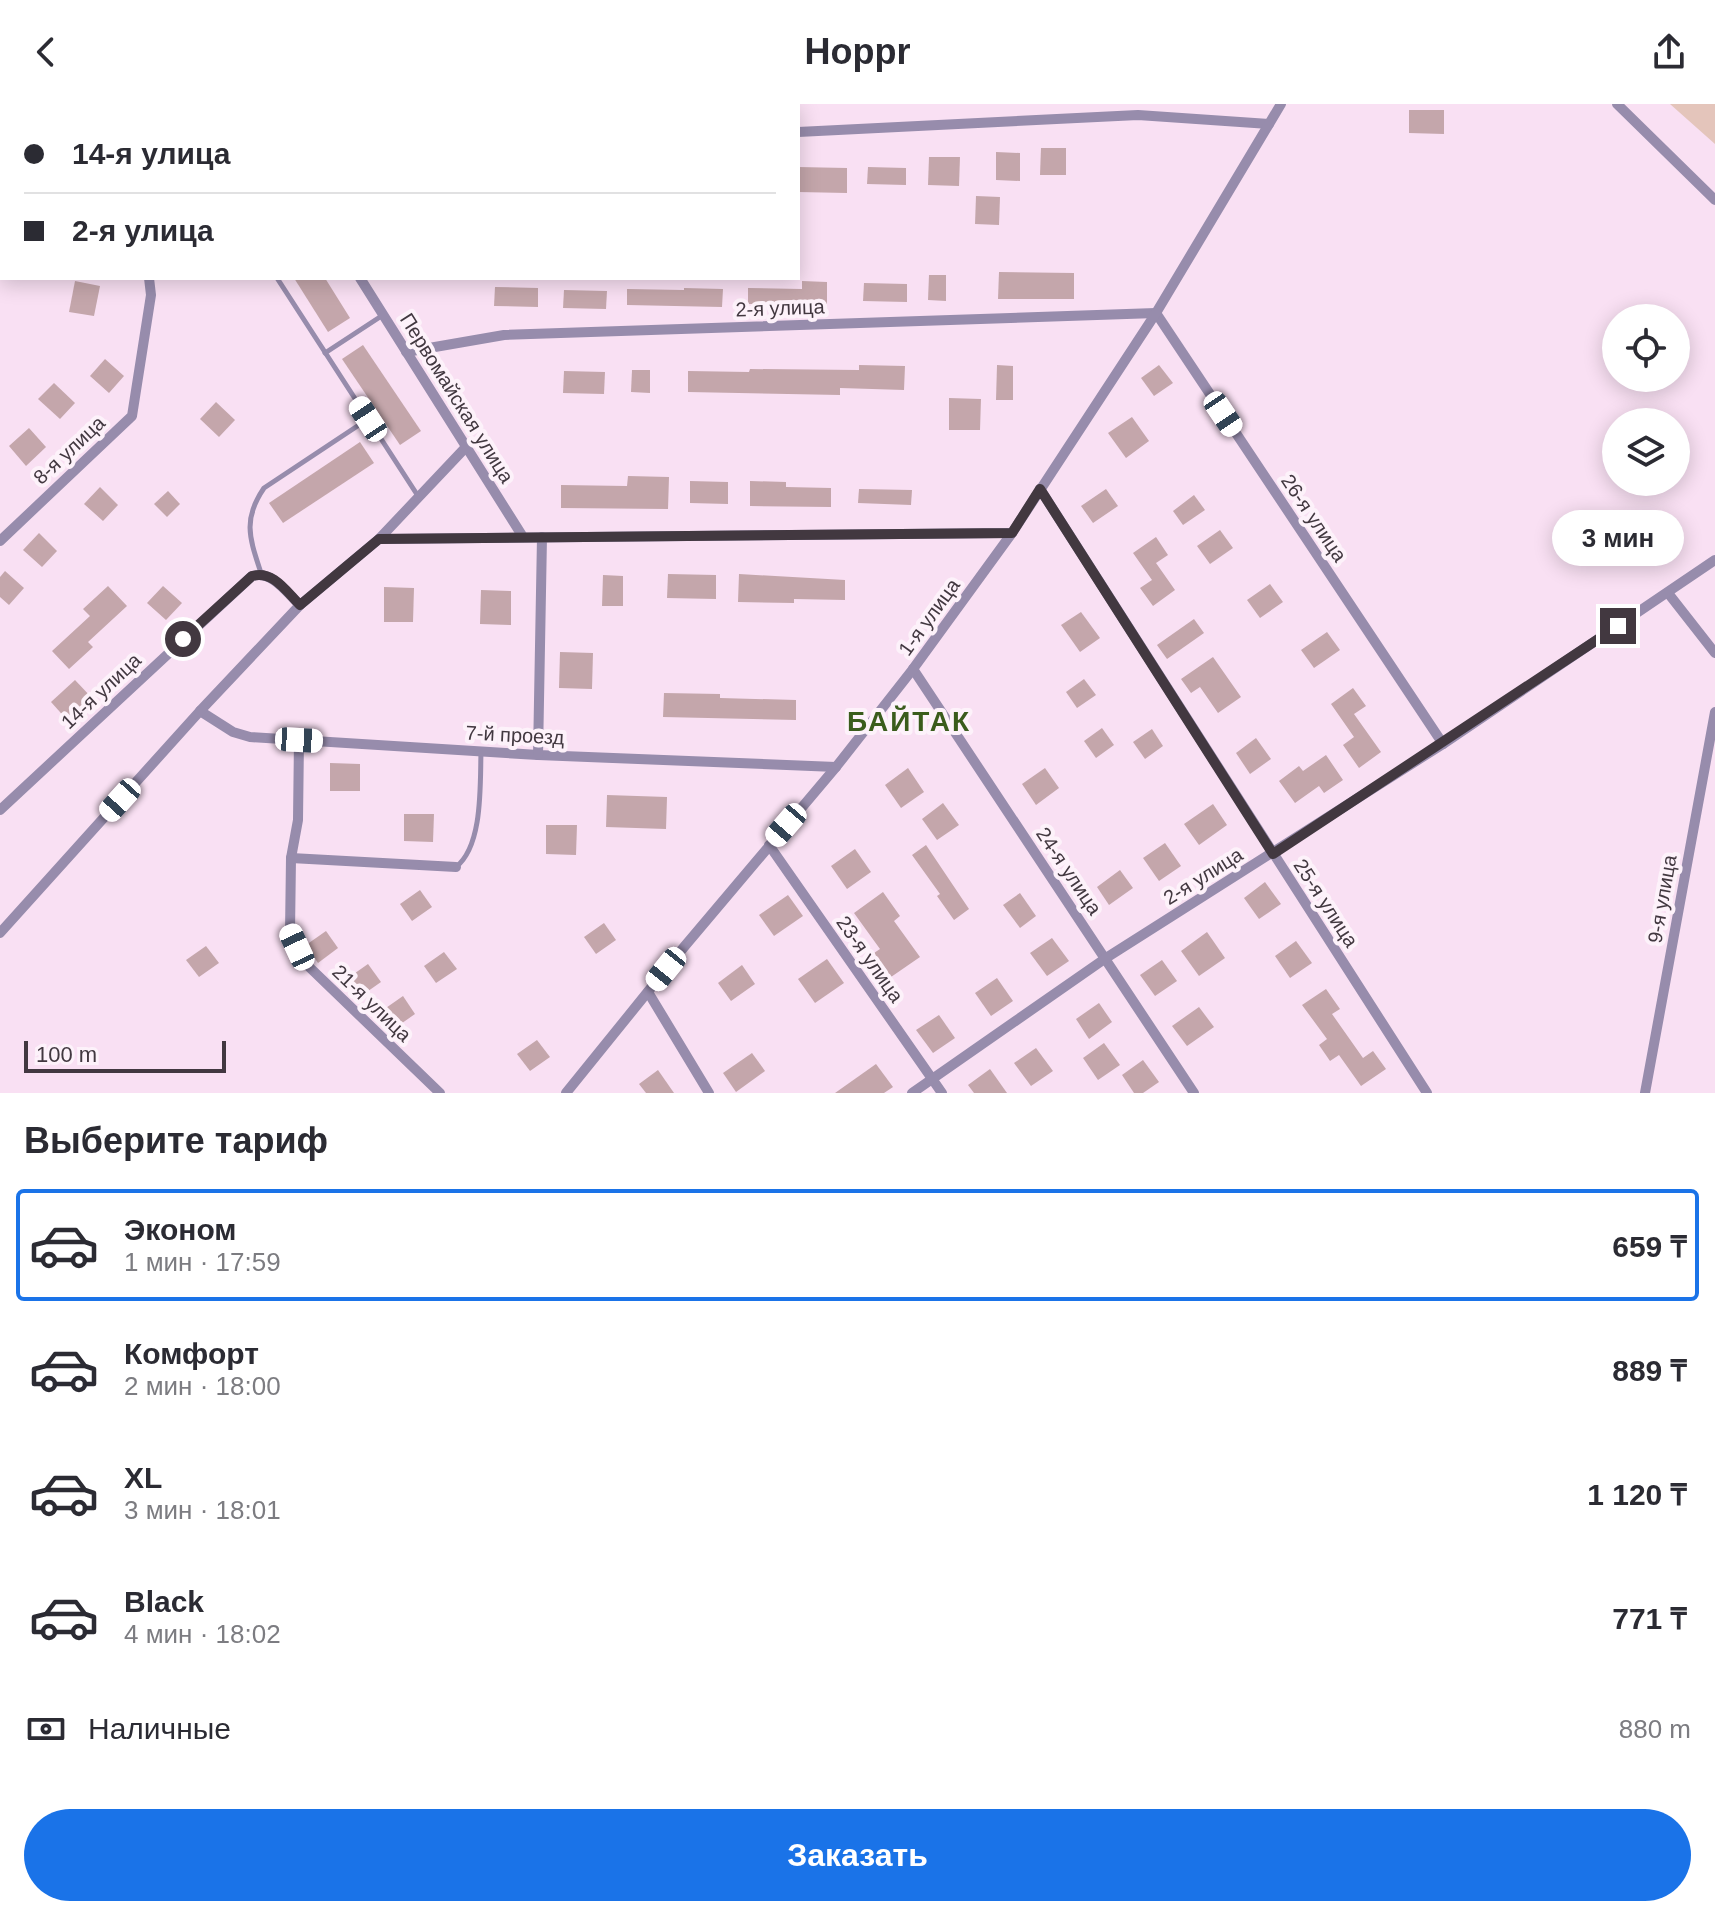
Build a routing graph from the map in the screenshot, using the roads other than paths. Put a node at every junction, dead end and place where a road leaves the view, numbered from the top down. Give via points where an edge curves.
1 (1617, 104) edge
2 (1280, 105) edge
3 (1269, 124) junction
4 (800, 132) edge
5 (1715, 200) edge
6 (149, 280) edge
7 (278, 280) edge
8 (361, 280) edge
9 (1156, 313) junction
10 (383, 315) junction
11 (406, 352) junction
12 (325, 353) junction
13 (368, 419) junction
14 (466, 447) junction
15 (1040, 489) junction
16 (419, 497) junction
17 (1012, 533) junction
18 (523, 537) junction
19 (542, 537) junction
20 (379, 539) junction
21 (0, 541) edge
22 (1715, 560) edge
23 (261, 573) junction
24 (1668, 593) junction
25 (300, 605) junction
26 (1715, 653) edge
27 (913, 669) junction
28 (200, 711) junction
29 (1715, 712) edge
30 (299, 740) junction
31 (1443, 744) junction
32 (481, 751) junction
33 (538, 755) junction
34 (836, 767) junction
35 (0, 810) edge
36 (769, 845) junction
37 (1273, 854) junction
38 (291, 858) junction
39 (456, 867) joint
40 (0, 933) edge
41 (1106, 958) junction
42 (648, 992) junction
43 (933, 1080) junction
44 (440, 1093) edge
45 (566, 1093) edge
46 (709, 1093) edge
47 (912, 1093) edge
48 (942, 1093) edge
49 (1194, 1093) edge
50 (1427, 1093) edge
51 (1645, 1093) edge

1 - 5 street
2 - 3 street, 1-я улица
3 - 4 street via 1138,115
3 - 9 street, 1-я улица
6 - 21 street, 8-я улица via 132,416
7 - 12 lane
8 - 10 street, Первомайская улица
9 - 11 street, 2-я улица via 504,335
9 - 15 street, 1-я улица
9 - 31 street, 26-я улица
10 - 11 street, Первомайская улица
10 - 12 lane
11 - 14 street, Первомайская улица
12 - 13 lane
13 - 16 lane
13 - 23 lane via 264,488 254,501 251,539
14 - 16 street
14 - 18 street, Первомайская улица
15 - 17 street, 1-я улица
15 - 37 street, 25-я улица
16 - 20 street
17 - 19 street
17 - 27 street, 1-я улица
18 - 19 street
18 - 20 street
19 - 33 street
20 - 25 street
22 - 24 street, 2-я улица
23 - 25 street
23 - 35 street, 14-я улица
24 - 26 street
24 - 31 street, 2-я улица
25 - 28 street
27 - 34 street, 1-я улица
27 - 41 street, 24-я улица
28 - 30 street, 7-й проезд via 241,734
28 - 40 street
29 - 51 street, 9-я улица
30 - 32 street, 7-й проезд
30 - 38 street, 21-я улица via 298,820
31 - 37 street, 2-я улица
32 - 33 street, 7-й проезд
32 - 39 lane via 472,850
33 - 34 street, 7-й проезд
34 - 36 street, 1-я улица
36 - 42 street, 1-я улица
36 - 43 street, 23-я улица
37 - 41 street, 2-я улица
37 - 50 street, 25-я улица
38 - 39 street
38 - 44 street, 21-я улица via 290,932 304,962
41 - 43 street, 2-я улица
41 - 49 street, 24-я улица
42 - 45 street, 1-я улица
42 - 46 street
43 - 47 street, 2-я улица
43 - 48 street, 23-я улица

